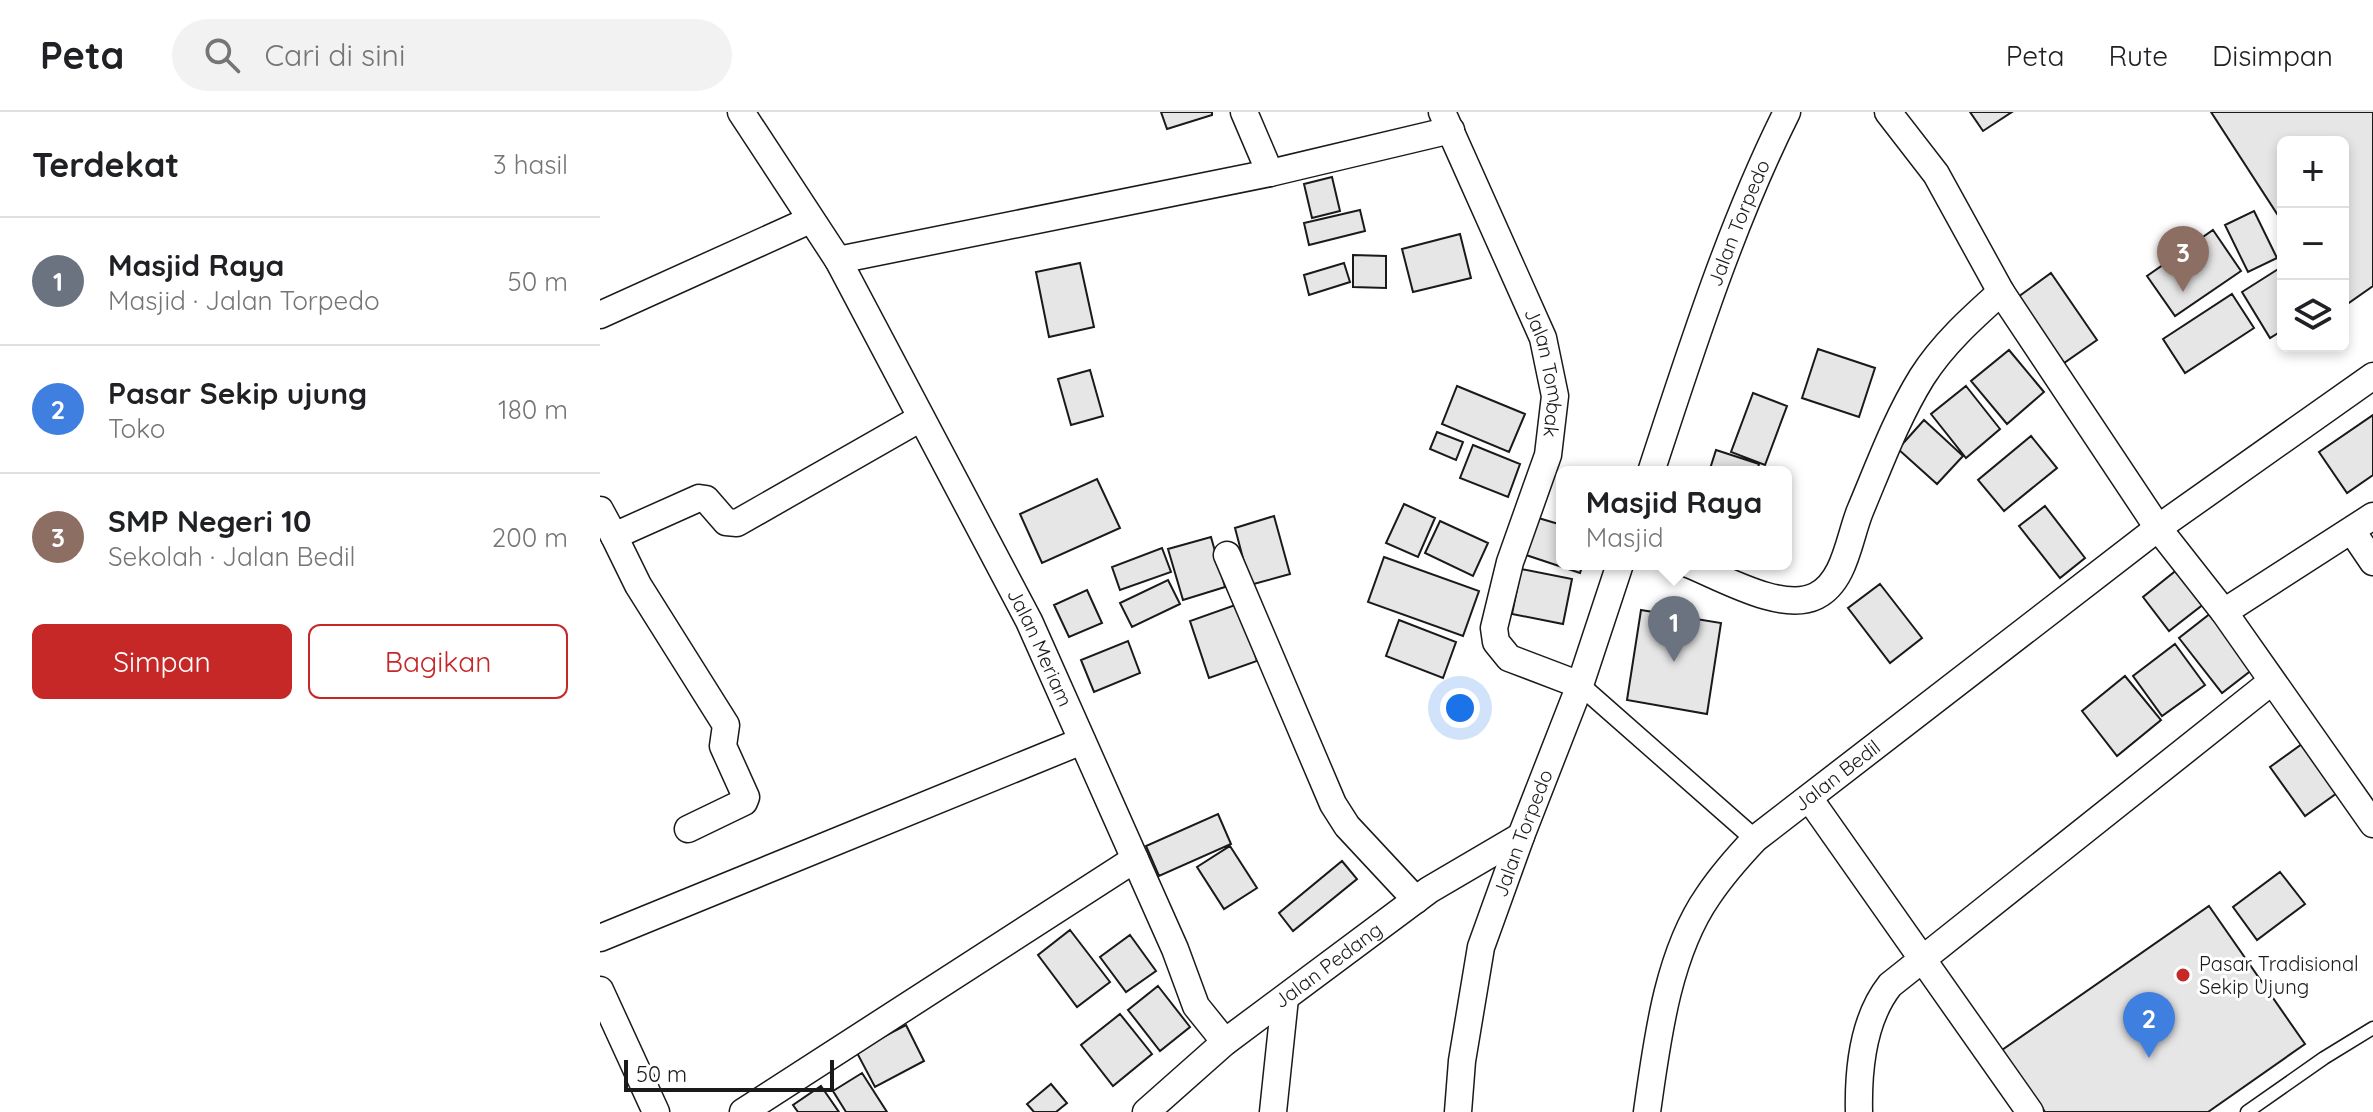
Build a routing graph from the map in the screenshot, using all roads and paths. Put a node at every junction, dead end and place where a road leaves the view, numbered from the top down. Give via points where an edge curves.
1 (741, 112) edge
2 (1244, 112) edge
3 (1787, 112) edge
4 (1888, 112) edge
5 (1447, 121) edge
6 (1270, 173) junction
7 (810, 220) junction
8 (838, 260) junction
9 (2001, 292) junction
10 (600, 315) edge
11 (2373, 376) edge
12 (921, 418) junction
13 (1653, 466) edge
14 (600, 510) edge
15 (2362, 523) edge
16 (2158, 528) junction
17 (614, 536) junction
18 (1227, 555) dead end
19 (2373, 562) edge
20 (1618, 570) edge
21 (1703, 570) edge
22 (2224, 612) junction
23 (2271, 682) junction
24 (1580, 685) junction
25 (1082, 741) junction
26 (1809, 798) junction
27 (2373, 824) edge
28 (688, 829) dead end
29 (1521, 836) junction
30 (1755, 839) junction
31 (1135, 859) junction
32 (1416, 900) junction
33 (600, 938) edge
34 (1924, 959) junction
35 (600, 990) edge
36 (1285, 998) junction
37 (2373, 1028) edge
38 (1225, 1042) junction
39 (656, 1112) edge
40 (743, 1112) edge
41 (1146, 1112) edge
42 (1273, 1112) edge
43 (1458, 1112) edge
44 (1647, 1112) edge
45 (1859, 1112) edge
46 (2030, 1112) edge
47 (2247, 1112) edge

1 - 7 street, Jalan Meriam
2 - 6 street
3 - 13 street, Jalan Torpedo via 1725,259
4 - 9 street via 1936,174
5 - 6 street
5 - 24 street, Jalan Tombak via 1543,338 1555,396 1548,455 1510,562 1494,628 1496,642 1509,658
6 - 8 street
7 - 8 street, Jalan Meriam
7 - 10 street
8 - 12 street, Jalan Meriam
9 - 16 street
9 - 21 street via 1955,334 1922,377 1888,443 1830,585 1804,600 1776,599
11 - 16 street, Jalan Bedil
12 - 17 street via 737,523 726,522 699,498
12 - 25 street, Jalan Meriam via 1029,621
14 - 17 street
15 - 19 street
15 - 22 street
16 - 22 street
16 - 26 street, Jalan Bedil
17 - 28 street via 638,585 726,725 723,746 746,797
18 - 32 street via 1333,804
20 - 24 street, Jalan Torpedo
22 - 23 street
23 - 27 street
23 - 34 street
24 - 29 street, Jalan Torpedo
24 - 30 street
25 - 31 street, Jalan Meriam
25 - 33 street
26 - 30 street, Jalan Bedil
26 - 34 street
29 - 32 street, Jalan Pedang
29 - 43 street, Jalan Torpedo via 1481,947
30 - 44 street, Jalan Bedil via 1706,898 1688,935 1659,1025
31 - 38 street, Jalan Meriam via 1196,1006
31 - 40 street
32 - 36 street, Jalan Pedang
34 - 45 street via 1876,1003 1861,1066
34 - 46 street
35 - 39 street
36 - 38 street, Jalan Pedang
36 - 42 street
37 - 47 lane
38 - 41 street, Jalan Pedang

